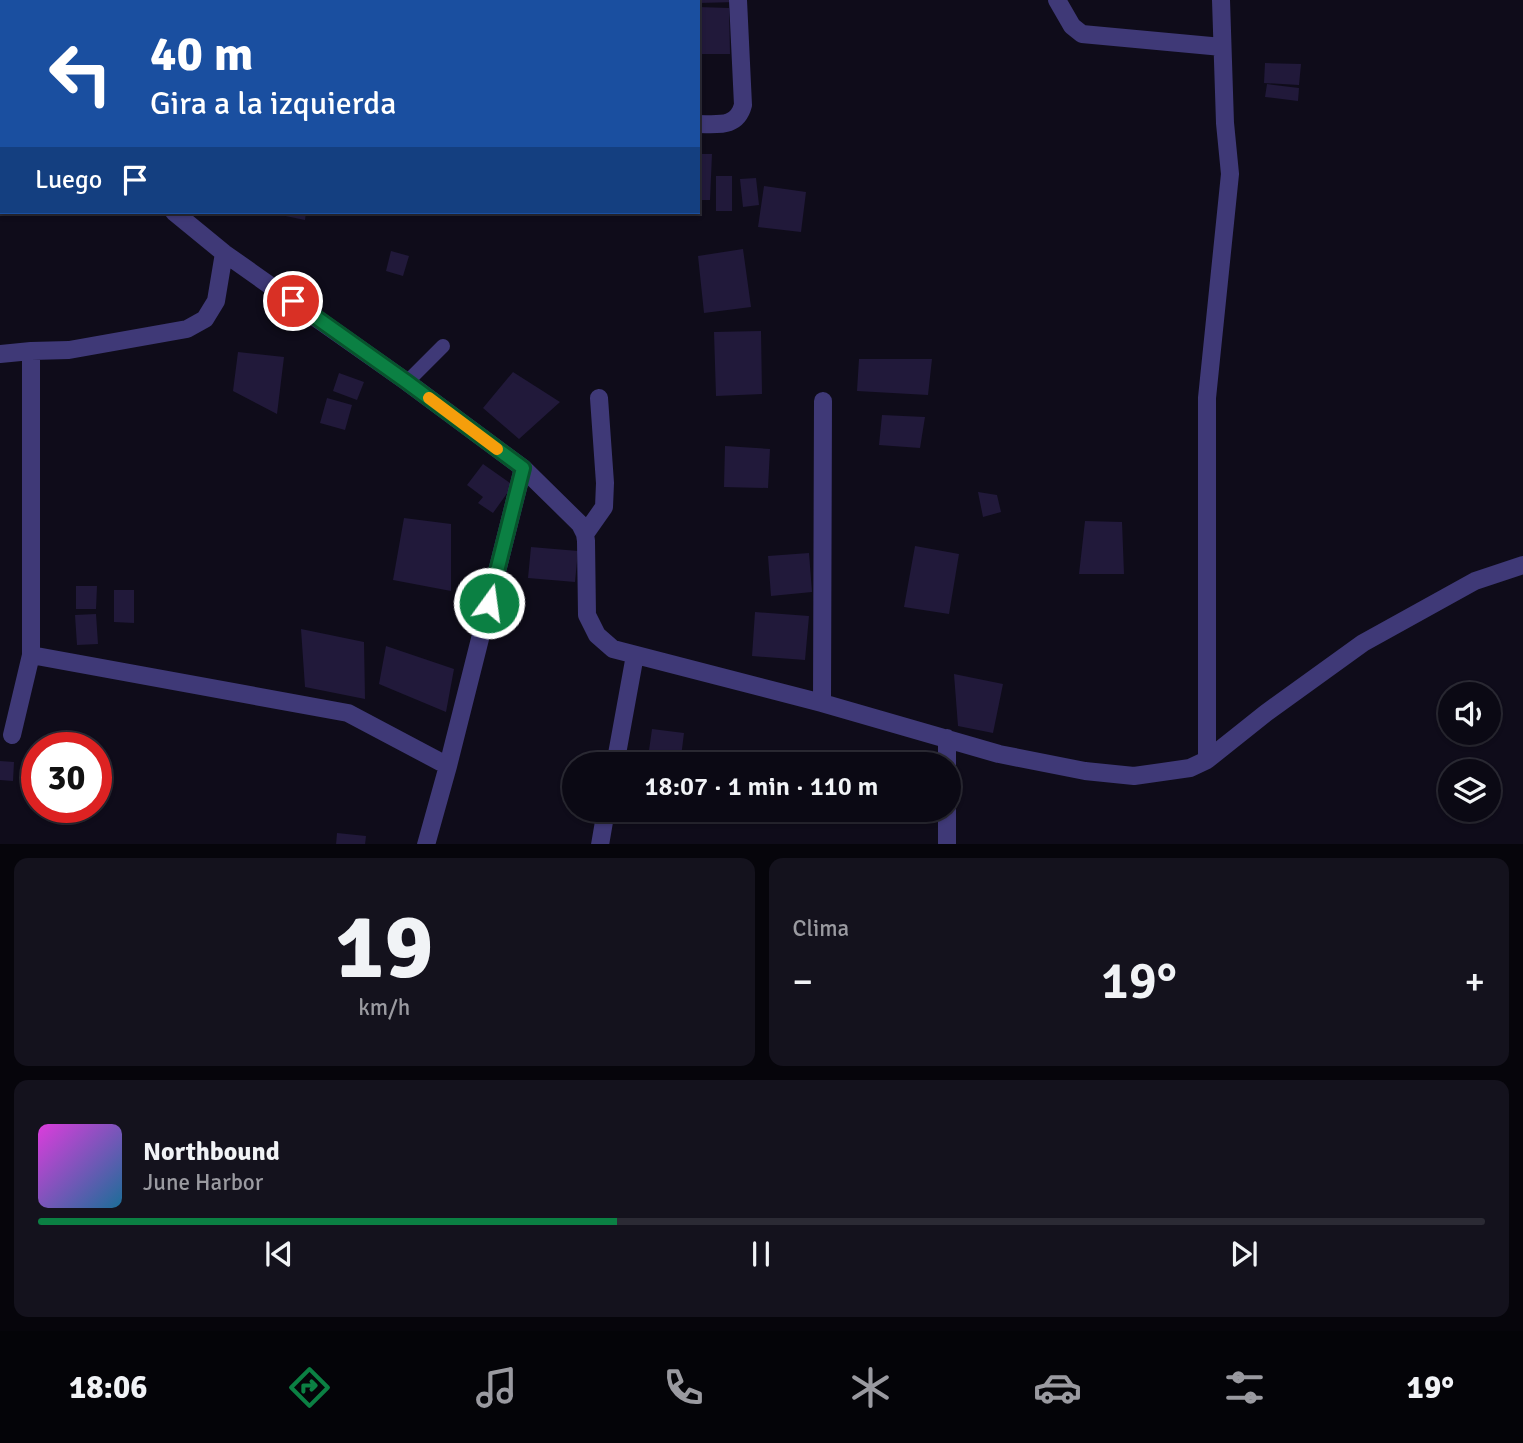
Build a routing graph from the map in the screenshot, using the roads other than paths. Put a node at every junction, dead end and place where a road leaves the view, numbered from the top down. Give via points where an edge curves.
1 (738, 0) edge
2 (1058, 0) edge
3 (1221, 0) edge
4 (1222, 47) junction
5 (700, 124) edge
6 (178, 214) edge
7 (224, 253) junction
8 (443, 346) dead end
9 (31, 351) junction
10 (0, 354) edge
11 (407, 382) junction
12 (599, 398) dead end
13 (823, 401) dead end
14 (523, 468) junction
15 (585, 534) junction
16 (1523, 565) edge
17 (31, 655) junction
18 (635, 655) junction
19 (822, 703) junction
20 (12, 735) dead end
21 (947, 738) junction
22 (617, 752) edge
23 (947, 752) edge
24 (1207, 760) junction
25 (448, 766) junction
26 (604, 822) edge
27 (947, 822) edge
28 (426, 844) edge
29 (600, 844) edge
30 (947, 844) edge

1 - 5 street via 740,115 721,124
2 - 4 street via 1072,26 1082,34
3 - 4 street
4 - 24 street via 1230,174 1207,398
6 - 7 street
7 - 9 street via 216,301 205,319 187,329 69,350
7 - 11 street
8 - 11 lane
9 - 10 street
9 - 17 street
11 - 14 street
12 - 15 street via 604,507
13 - 19 street
14 - 15 street
14 - 25 street
15 - 18 street via 587,615 597,635 613,649
16 - 24 street via 1475,580 1363,643
17 - 20 street
17 - 25 street via 348,713
18 - 19 street
18 - 22 street
19 - 21 street
21 - 23 street
21 - 24 street via 999,754 1134,776 1190,768
25 - 28 street
26 - 29 street
27 - 30 street

